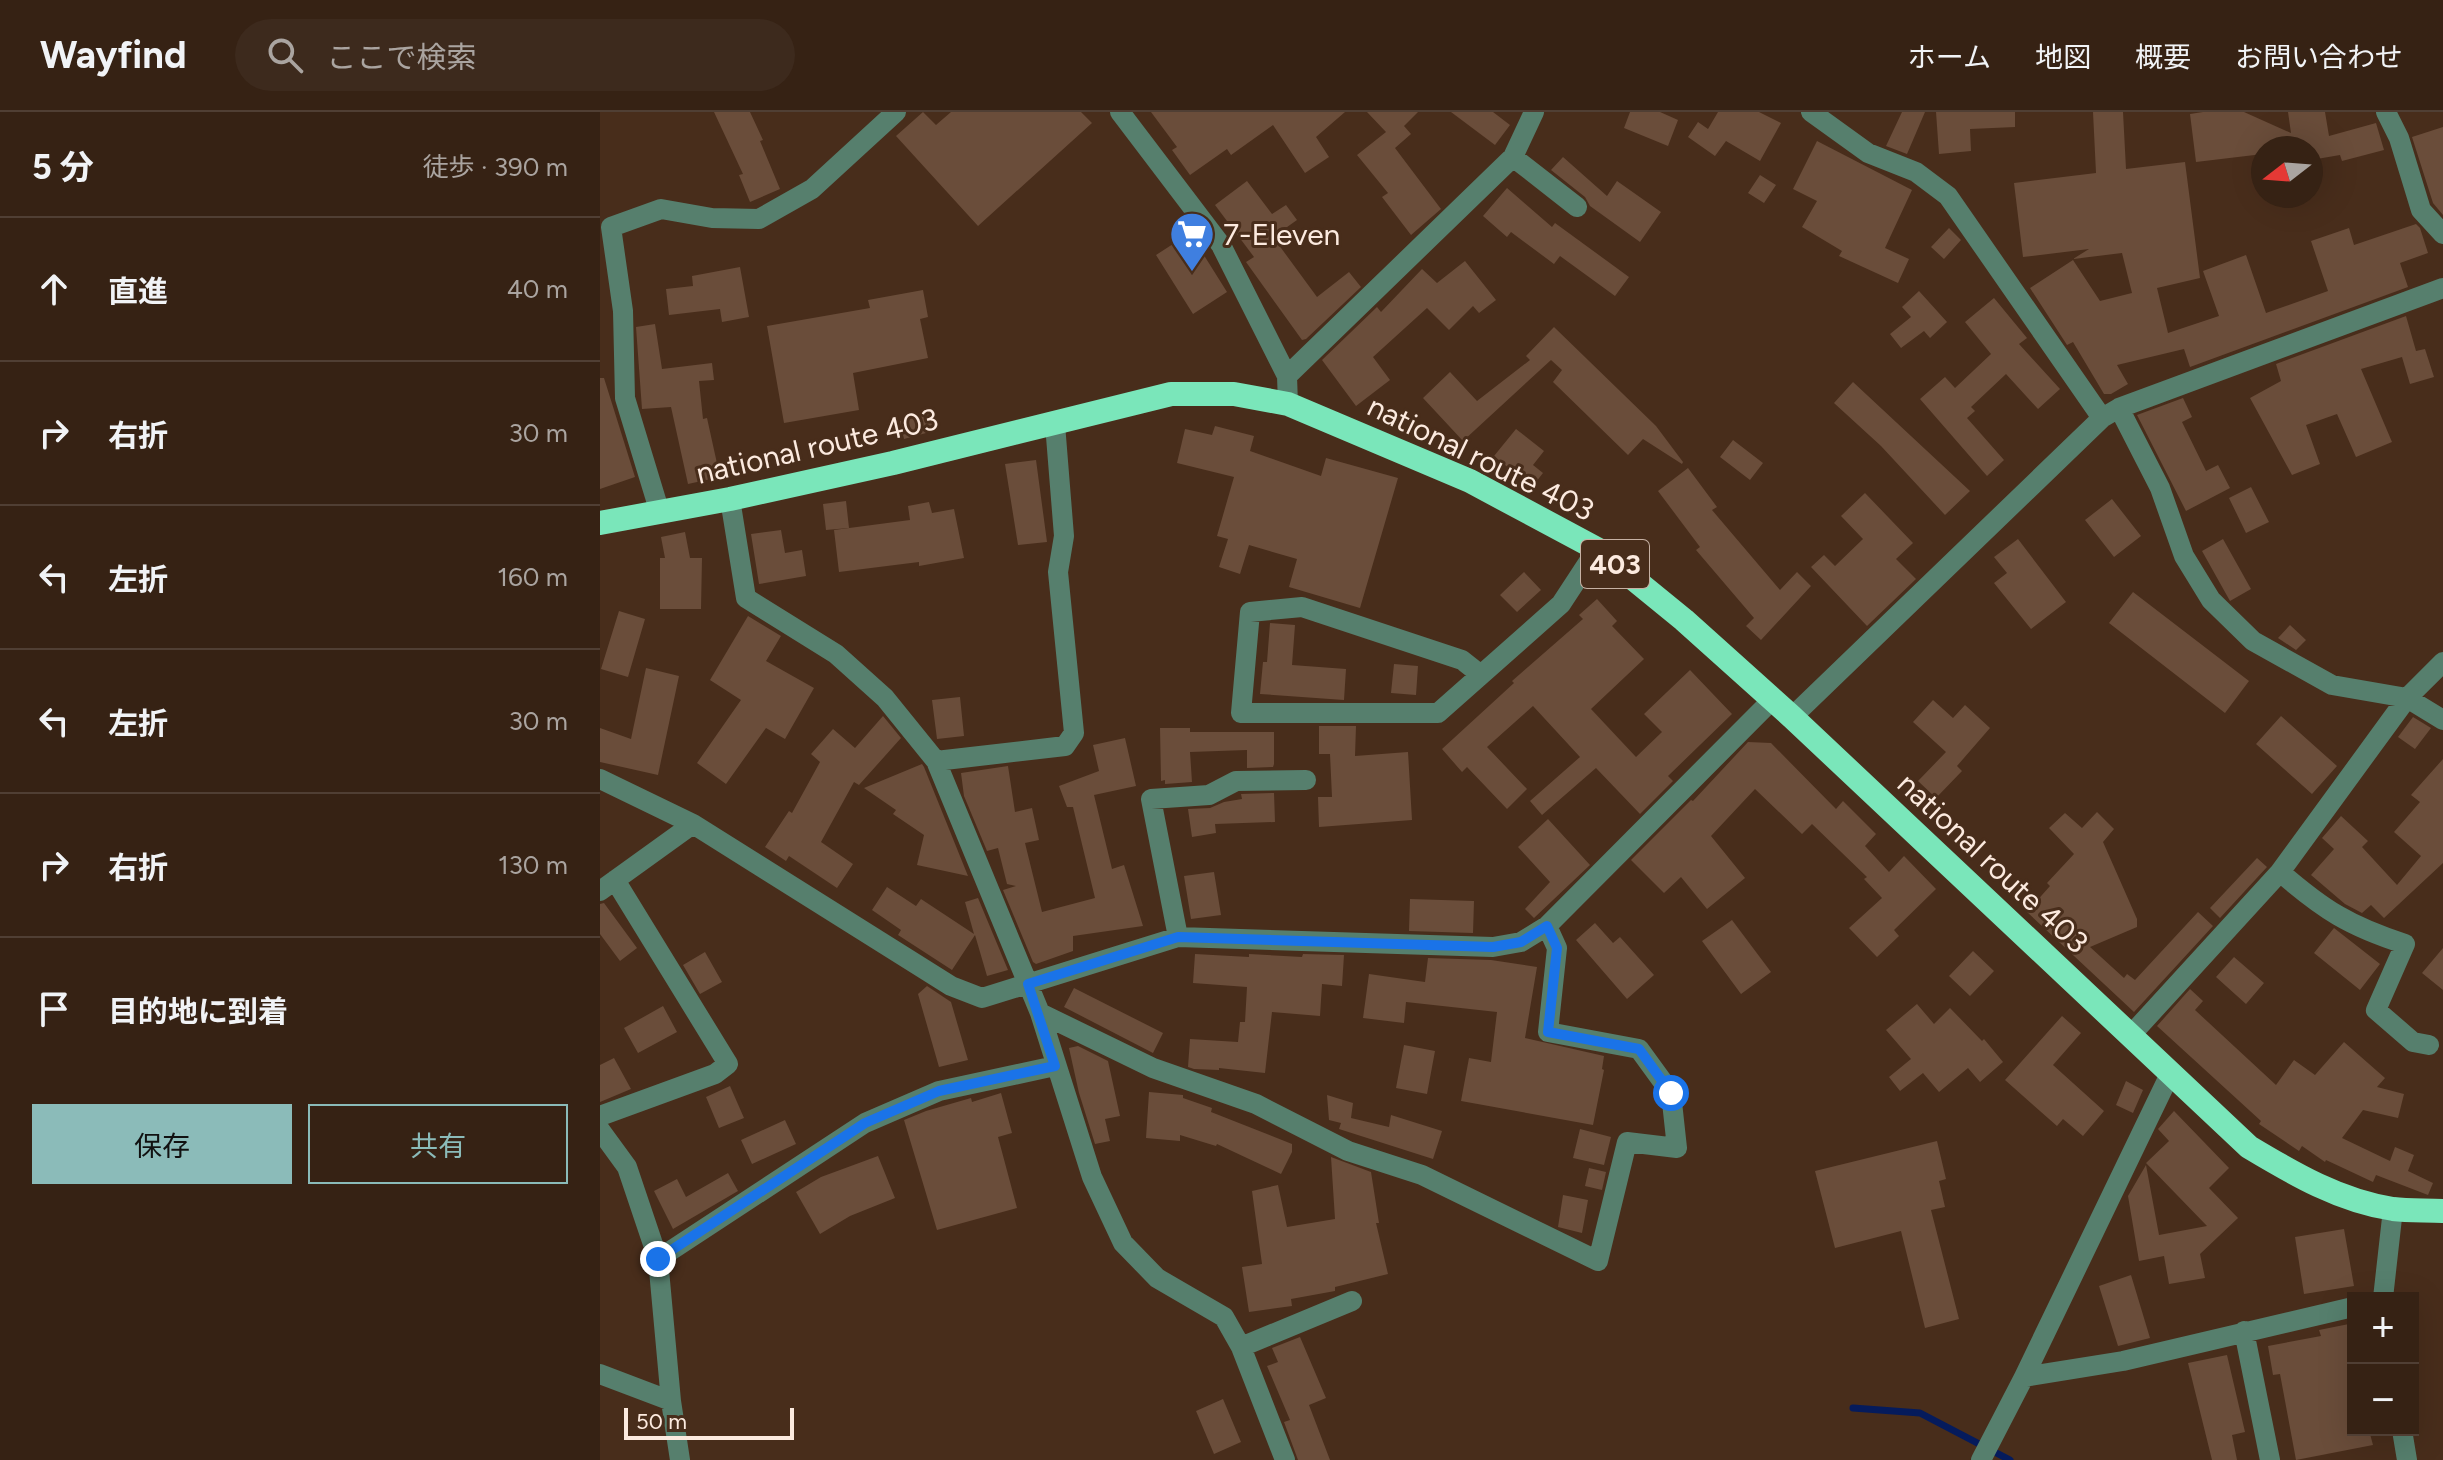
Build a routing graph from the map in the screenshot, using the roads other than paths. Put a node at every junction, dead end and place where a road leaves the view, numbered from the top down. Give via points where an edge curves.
1 (896, 112) edge
2 (1120, 112) edge
3 (1534, 112) edge
4 (1811, 112) edge
5 (2386, 112) edge
6 (1513, 157) junction
7 (1577, 207) dead end
8 (2443, 234) edge
9 (2443, 288) edge
10 (1287, 376) junction
11 (1288, 404) junction
12 (2111, 413) junction
13 (1055, 424) junction
14 (730, 499) junction
15 (660, 513) junction
16 (600, 523) edge
17 (1597, 549) junction
18 (2443, 662) edge
19 (1481, 675) junction
20 (2407, 698) junction
21 (1772, 700) junction
22 (1792, 717) junction
23 (2443, 720) edge
24 (936, 761) junction
25 (600, 779) edge
26 (1306, 780) dead end
27 (693, 824) junction
28 (2280, 872) junction
29 (607, 886) edge
30 (1547, 926) junction
31 (1178, 937) junction
32 (1028, 984) junction
33 (1040, 1013) junction
34 (2130, 1036) junction
35 (2429, 1045) dead end
36 (1055, 1066) junction
37 (2170, 1074) junction
38 (600, 1116) edge
39 (600, 1130) edge
40 (2393, 1209) junction
41 (2443, 1211) edge
42 (658, 1259) junction
43 (2384, 1292) edge
44 (1352, 1301) dead end
45 (2347, 1308) edge
46 (2244, 1331) junction
47 (1241, 1347) junction
48 (600, 1374) edge
49 (2024, 1377) junction
50 (671, 1401) junction
51 (2403, 1436) edge
52 (680, 1460) edge
53 (1285, 1460) edge
54 (1981, 1460) edge
55 (2270, 1460) edge
56 (2407, 1460) edge

1 - 15 street via 812,189 759,219 661,209 611,227 623,311 625,398
2 - 10 street via 1221,245
3 - 6 street
4 - 12 street via 1868,153 1916,172 1948,196
5 - 8 street via 2421,210
6 - 7 street
6 - 10 street
9 - 12 street
10 - 11 street
11 - 13 highway, national route 403 / 403 via 1234,394 1171,394
11 - 17 highway, national route 403 / 403 via 1470,481
12 - 20 street via 2160,488 2184,556 2211,600 2253,641 2332,685
12 - 22 street
13 - 14 highway, national route 403 / 403
13 - 24 street via 1064,536 1058,572 1074,733 1065,746
14 - 15 highway, national route 403 / 403
14 - 24 street via 746,598 836,654 885,698
15 - 16 highway, national route 403 / 403
17 - 19 street via 1561,604
17 - 21 highway, national route 403 / 403
18 - 20 street
19 - 19 street via 1438,713 1241,713 1250,612 1302,607 1462,660
20 - 23 street
20 - 28 street
21 - 22 highway, national route 403 / 403
21 - 30 street
22 - 34 highway, national route 403 / 403
24 - 32 street
25 - 27 street
26 - 31 street via 1236,781 1209,795 1151,799
27 - 29 street
27 - 32 street via 951,986 982,998
28 - 34 street
28 - 35 street via 2321,907 2405,944 2376,1010 2413,1042
29 - 38 street via 728,1064 715,1074
30 - 31 street via 1521,942 1493,947
30 - 33 street via 1557,948 1548,1032 1639,1049 1671,1093 1677,1148 1627,1142 1598,1261 1422,1175 1348,1151 1256,1104 1153,1068
31 - 32 street
32 - 33 street
33 - 36 street
34 - 37 highway, national route 403 / 403
36 - 42 street via 939,1091 865,1123
36 - 47 street via 1092,1177 1123,1243 1157,1278 1224,1317
37 - 40 highway, national route 403 / 403 via 2249,1147 2305,1180
37 - 49 street
39 - 42 street via 627,1167
40 - 41 highway, national route 403 / 403
40 - 43 street
42 - 50 street
44 - 47 street
45 - 46 street
46 - 49 street via 2123,1361
46 - 55 street
47 - 53 street
48 - 50 street
49 - 54 street
50 - 52 street
51 - 56 street

